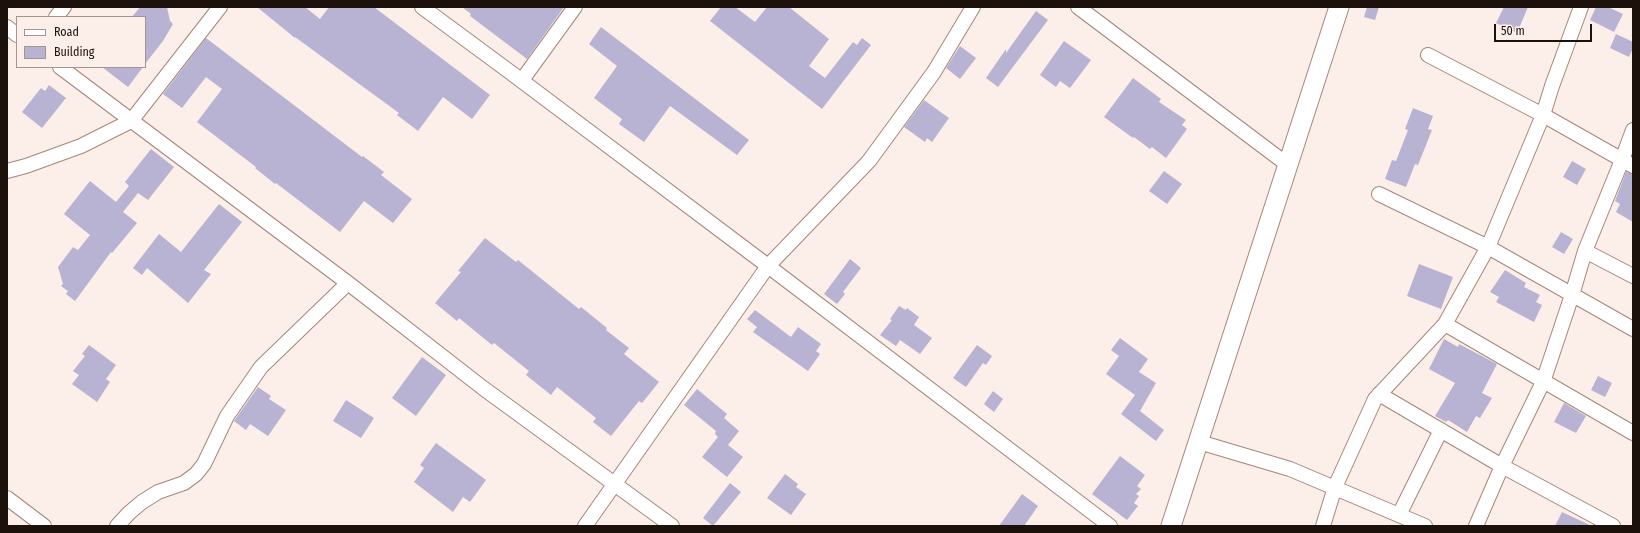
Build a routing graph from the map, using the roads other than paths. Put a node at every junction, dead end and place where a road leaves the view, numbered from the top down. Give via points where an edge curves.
1 (64, 7) edge
2 (422, 7) edge
3 (575, 7) edge
4 (973, 7) edge
5 (1078, 7) edge
6 (1340, 7) edge
7 (1581, 7) edge
8 (215, 9) edge
9 (57, 16) edge
10 (7, 27) edge
11 (16, 34) edge
12 (1428, 55) dead end
13 (61, 68) edge
14 (522, 80) junction
15 (1543, 114) junction
16 (131, 121) junction
17 (1633, 130) edge
18 (1628, 163) edge
19 (1288, 165) junction
20 (7, 171) edge
21 (1380, 194) dead end
22 (1488, 247) junction
23 (1585, 251) junction
24 (768, 266) junction
25 (1633, 276) edge
26 (348, 283) junction
27 (1572, 295) junction
28 (1445, 324) junction
29 (1633, 329) edge
30 (1543, 382) junction
31 (1379, 394) junction
32 (1441, 430) junction
33 (1633, 433) edge
34 (1199, 442) junction
35 (1502, 466) junction
36 (614, 484) junction
37 (1335, 487) junction
38 (7, 498) edge
39 (1399, 515) junction
40 (44, 526) edge
41 (117, 526) edge
42 (585, 526) edge
43 (672, 526) edge
44 (1110, 526) edge
45 (1171, 526) edge
46 (1323, 526) edge
47 (1425, 526) edge
48 (1476, 526) edge
49 (1613, 526) edge

1 - 9 street
2 - 14 street
3 - 14 street
4 - 24 street via 934,72 869,161
5 - 19 street
6 - 19 street
7 - 15 street
8 - 16 street
10 - 11 street
12 - 15 street
13 - 16 street
14 - 24 street
15 - 18 street
15 - 22 street
16 - 20 street via 81,146
16 - 26 street
17 - 18 street
18 - 23 street
19 - 34 street
21 - 22 street
22 - 27 street
22 - 28 street
23 - 25 street
23 - 27 street
24 - 36 street
24 - 44 street
26 - 36 street via 483,388
26 - 41 street via 261,367 227,416 204,464 196,474 184,483 158,492 142,502
27 - 29 street
27 - 30 street
28 - 30 street
28 - 31 street
30 - 33 street
30 - 35 street
31 - 32 street
31 - 37 street
32 - 35 street
32 - 39 street
34 - 37 street via 1290,469
34 - 45 street
35 - 48 street
35 - 49 street
36 - 42 street
36 - 43 street
37 - 39 street
37 - 46 street
38 - 40 street
39 - 47 street

